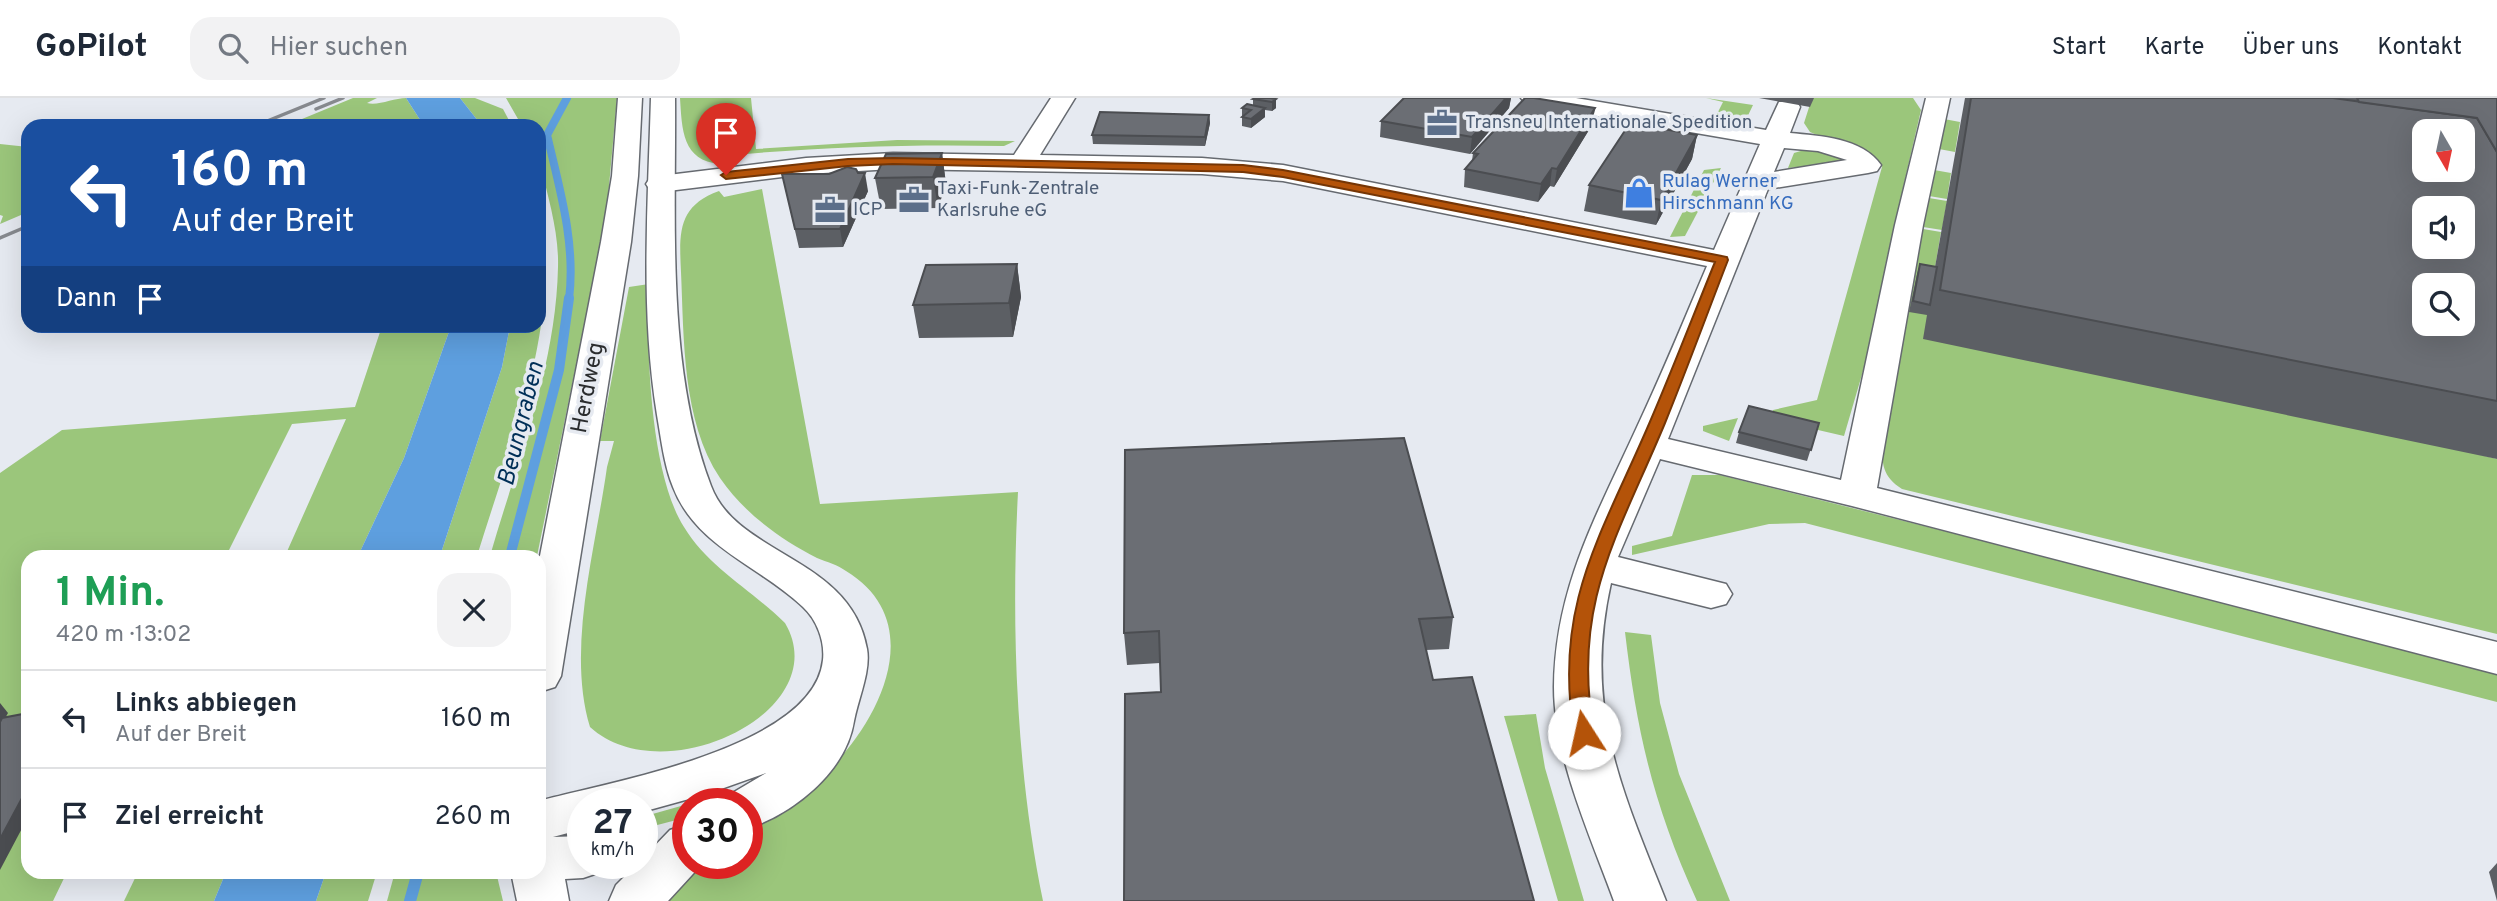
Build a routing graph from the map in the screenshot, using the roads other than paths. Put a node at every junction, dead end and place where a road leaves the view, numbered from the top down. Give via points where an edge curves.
1 (630, 98) edge
2 (663, 98) edge
3 (1063, 98) edge
4 (1533, 98) edge
5 (1938, 98) edge
6 (1789, 101) edge
7 (1774, 139) junction
8 (1022, 163) junction
9 (1756, 183) junction
10 (660, 184) junction
11 (1722, 260) junction
12 (1647, 445) junction
13 (1857, 495) junction
14 (1594, 565) junction
15 (1711, 594) dead end
16 (546, 637) edge
17 (2497, 658) edge
18 (836, 695) junction
19 (655, 788) edge
20 (763, 798) edge
21 (567, 813) edge
22 (546, 819) edge
23 (567, 858) edge
24 (546, 859) edge
25 (672, 862) edge
26 (538, 879) edge
27 (543, 901) edge
28 (635, 901) edge
29 (1640, 901) edge

1 - 16 street, Herdweg via 616,242
2 - 10 street
3 - 8 street
4 - 7 street
5 - 13 street
6 - 7 street
7 - 9 street
7 - 9 street via 1846,150 1863,158 1868,166
8 - 10 street via 848,162
8 - 11 street via 1202,166 1283,173
9 - 11 street
10 - 18 street via 672,386 681,452 693,492 722,526 824,602 845,645 845,670
11 - 12 street
12 - 13 street
12 - 14 street
13 - 17 street
14 - 15 street
14 - 29 street via 1580,623 1577,690 1598,792
18 - 19 street via 768,751
18 - 20 street via 827,738 801,773
21 - 22 street
23 - 24 street
25 - 28 street
26 - 27 street

